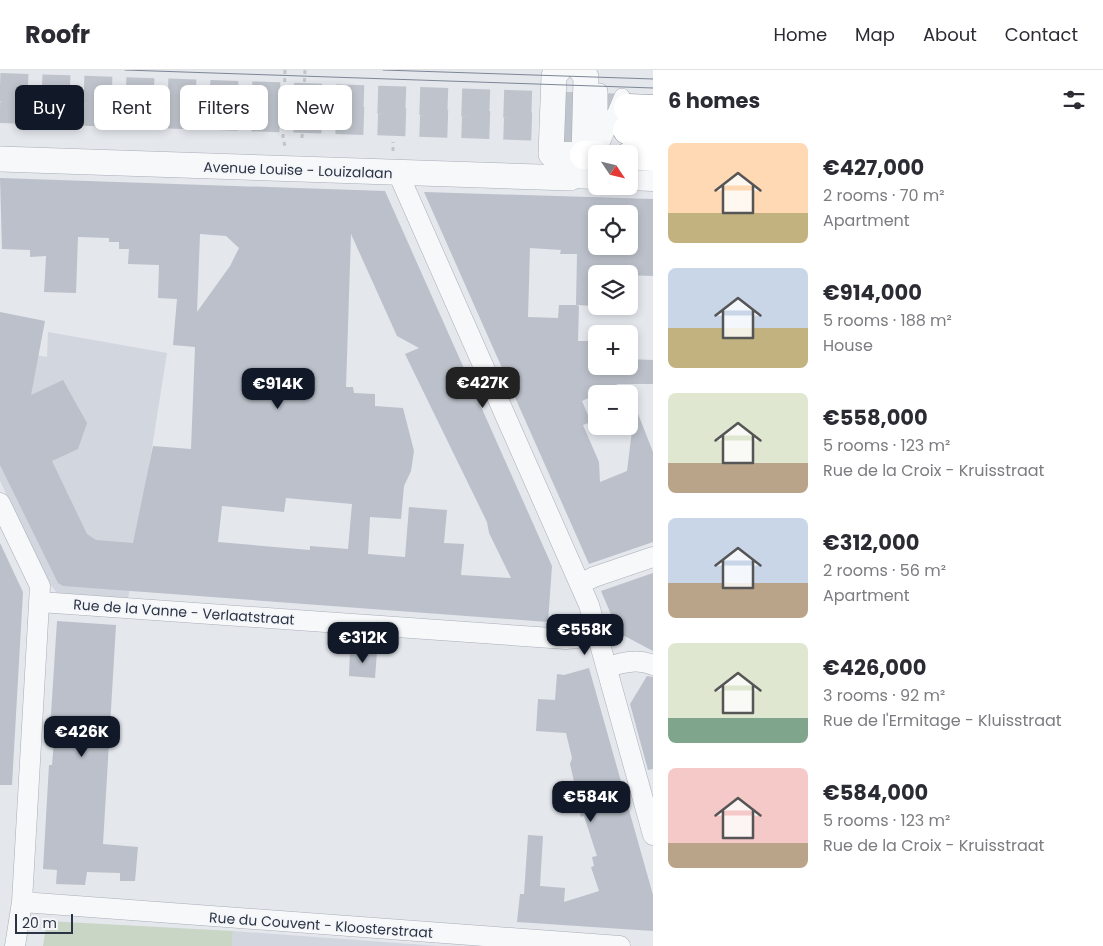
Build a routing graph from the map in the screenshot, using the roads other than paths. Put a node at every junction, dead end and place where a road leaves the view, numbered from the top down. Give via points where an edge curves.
1 (559, 70) edge
2 (581, 70) edge
3 (635, 111) edge
4 (589, 145) edge
5 (551, 154) junction
6 (588, 155) edge
7 (638, 156) edge
8 (588, 157) edge
9 (653, 157) edge
10 (0, 159) edge
11 (398, 173) junction
12 (570, 178) junction
13 (588, 179) edge
14 (638, 180) edge
15 (653, 181) edge
16 (0, 503) edge
17 (653, 557) edge
18 (580, 584) junction
19 (40, 602) junction
20 (598, 636) junction
21 (653, 665) edge
22 (606, 668) junction
23 (653, 835) edge
24 (22, 902) junction
25 (15, 946) edge
26 (620, 946) edge

1 - 5 street via 554,76
2 - 4 street via 586,77
3 - 3 street via 600,147 600,93
5 - 6 street
5 - 12 street
7 - 9 highway
8 - 12 street
10 - 11 street, Avenue Louise - Louizalaan
11 - 12 street, Avenue Louise - Louizalaan
11 - 18 street
12 - 13 street, Avenue Louise - Louizalaan
14 - 15 street
16 - 19 street via 40,586
17 - 18 street via 594,576
18 - 20 street
19 - 20 street, Rue de la Vanne - Verlaatstraat via 566,640
19 - 24 street
20 - 22 street
21 - 22 street via 645,661 627,662
22 - 23 street
24 - 25 street
24 - 26 street, Rue du Couvent - Kloosterstraat

